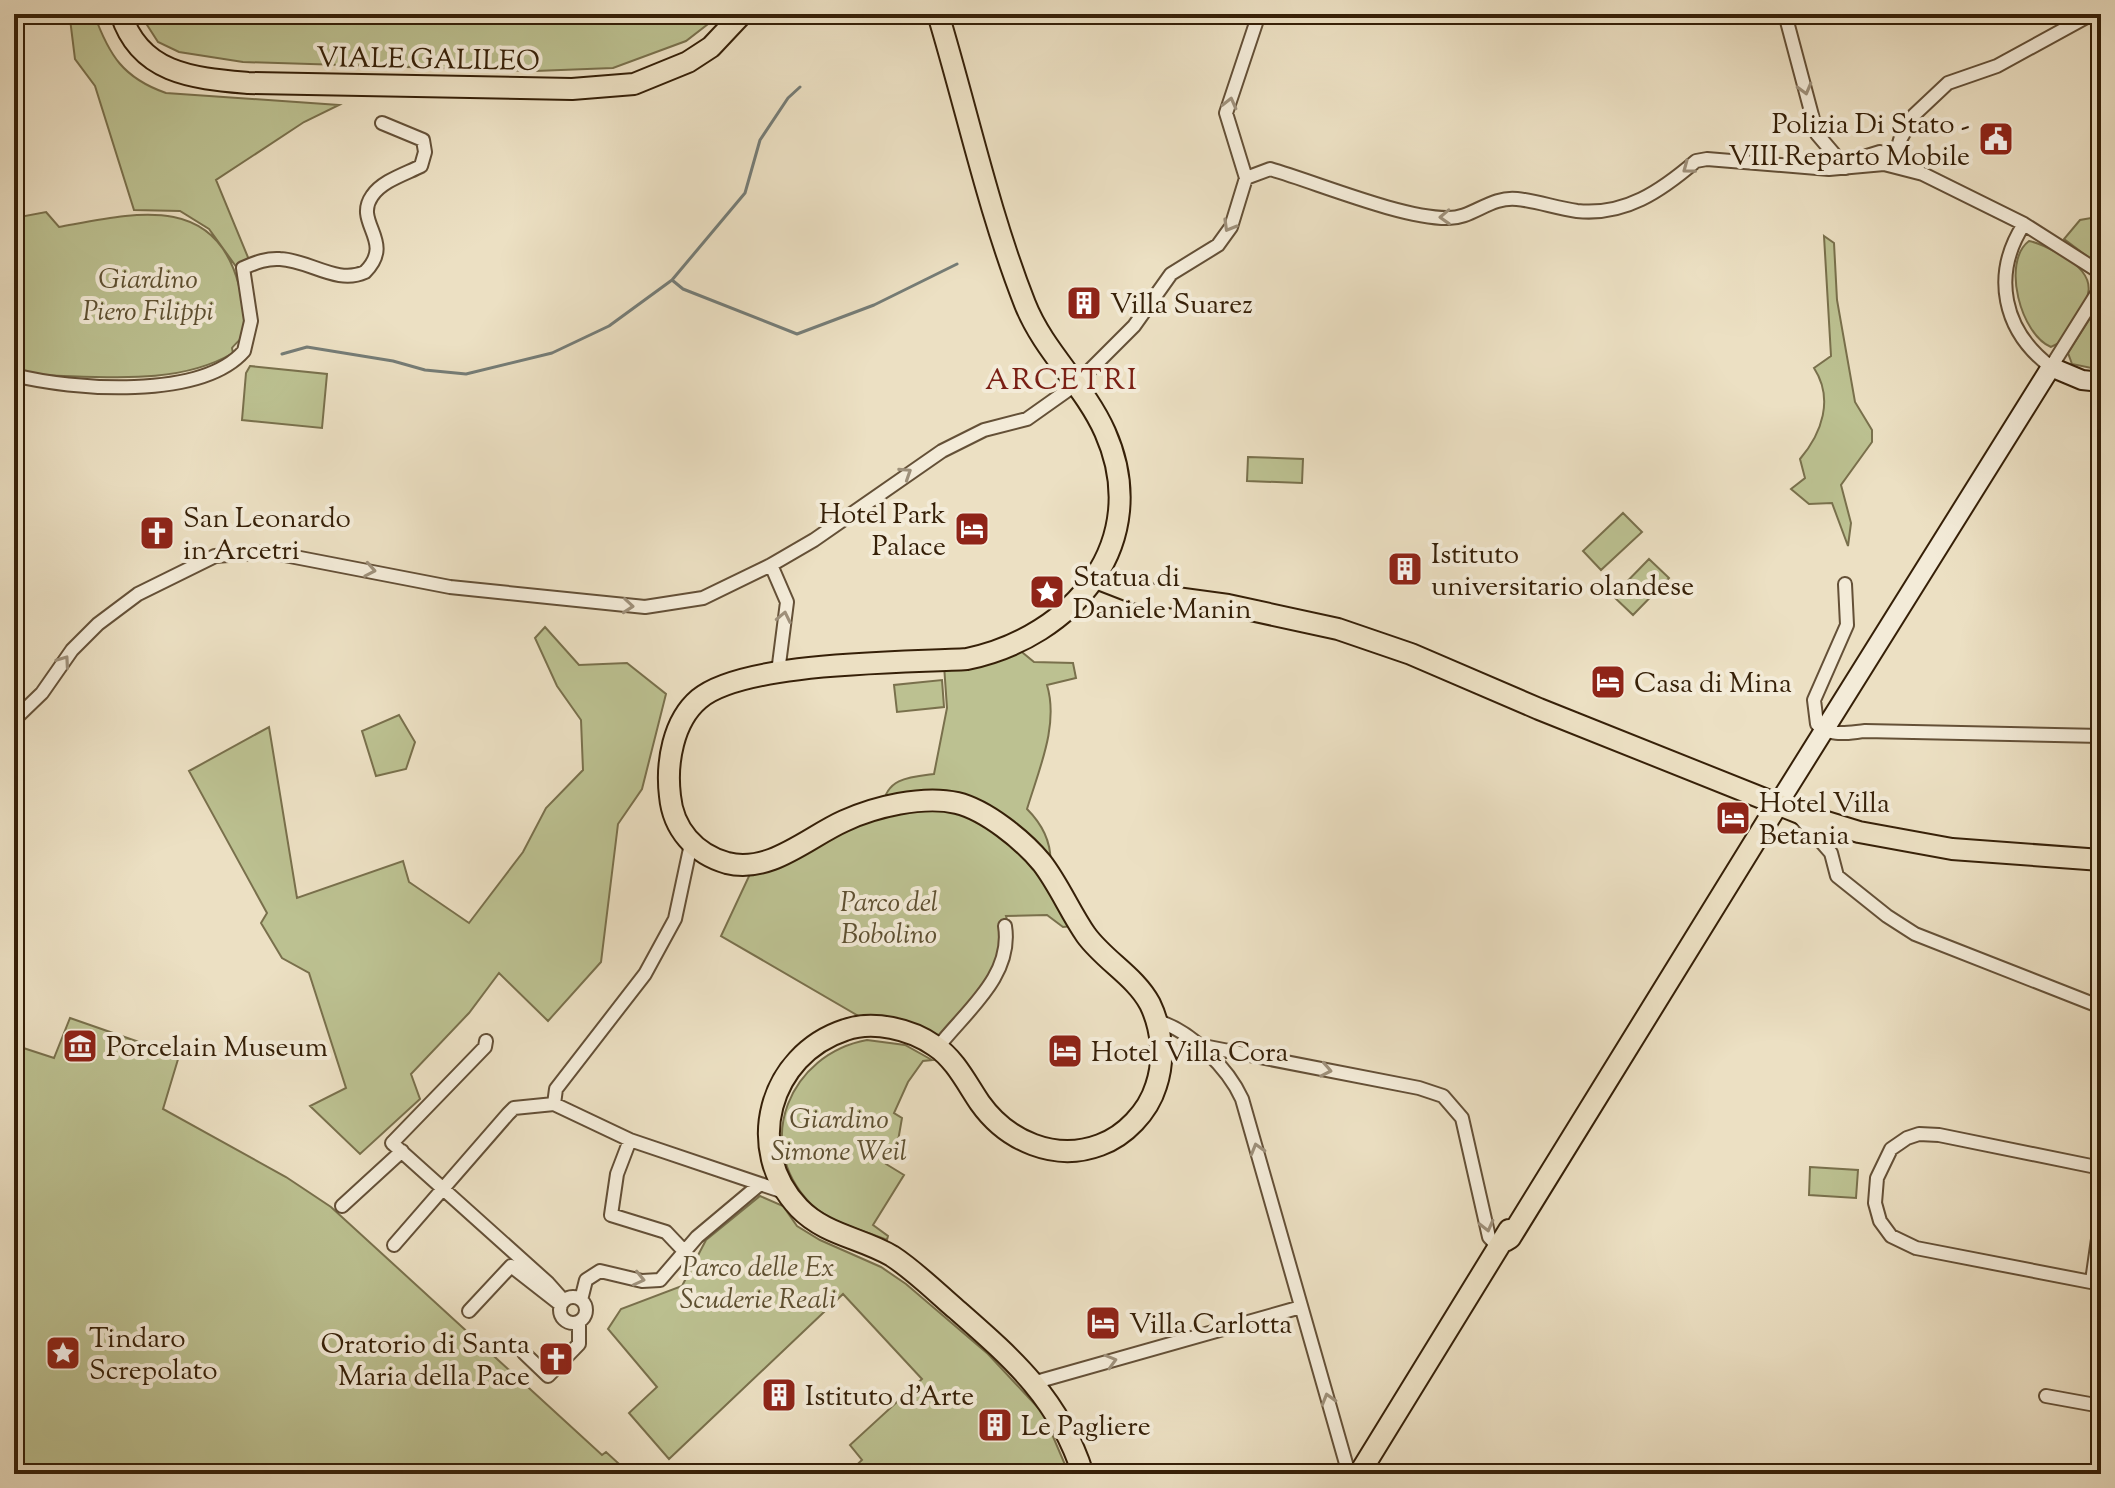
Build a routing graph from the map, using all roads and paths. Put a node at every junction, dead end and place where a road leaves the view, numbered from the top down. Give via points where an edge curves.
1 (121, 14) edge
2 (742, 14) edge
3 (938, 14) edge
4 (1259, 14) edge
5 (1785, 14) edge
6 (2092, 14) edge
7 (382, 123) dead end
8 (1894, 161) junction
9 (1846, 168) junction
10 (1246, 178) junction
11 (2024, 224) junction
12 (2101, 273) edge
13 (2101, 287) edge
14 (2051, 367) junction
15 (14, 375) edge
16 (2101, 382) edge
17 (1075, 385) junction
18 (771, 565) junction
19 (1096, 578) junction
20 (1845, 584) dead end
21 (778, 672) junction
22 (14, 720) edge
23 (1828, 722) junction
24 (2101, 736) edge
25 (1787, 807) junction
26 (1847, 828) junction
27 (691, 844) junction
28 (1831, 853) junction
29 (2101, 860) edge
30 (1005, 926) dead end
31 (2101, 1007) edge
32 (1157, 1021) junction
33 (486, 1041) dead end
34 (1195, 1044) junction
35 (938, 1047) junction
36 (554, 1104) junction
37 (630, 1140) junction
38 (402, 1151) junction
39 (2101, 1168) edge
40 (759, 1185) junction
41 (443, 1188) junction
42 (787, 1193) junction
43 (342, 1206) dead end
44 (2101, 1218) edge
45 (1506, 1239) junction
46 (394, 1245) dead end
47 (684, 1251) junction
48 (2096, 1282) edge
49 (581, 1300) junction
50 (563, 1303) junction
51 (1301, 1307) junction
52 (469, 1311) dead end
53 (579, 1322) junction
54 (524, 1353) dead end
55 (1036, 1382) junction
56 (2046, 1396) dead end
57 (2101, 1406) edge
58 (1361, 1467) edge
59 (1083, 1474) edge

1 - 2 main road, VIALE GALILEO via 143,54 164,69 195,78 572,89 634,84 688,62 711,47
3 - 17 main road via 975,151 1026,306
10 -> 4 street via 1226,113
5 -> 9 street via 1817,134
6 - 8 street via 2007,62 1948,83 1914,115
7 - 15 street via 414,133 423,140 425,152 421,166 379,188 367,204 378,246 365,272 348,276 281,259 243,268 251,321 244,351 231,363 189,381 79,385
8 - 9 street
8 - 11 street
9 -> 10 street via 1707,159 1696,161 1658,191 1611,212 1515,198 1493,201 1451,219 1424,217 1270,169
10 -> 17 street via 1237,212 1218,245 1171,274 1134,326
11 - 12 street
11 - 14 street via 2007,259 2005,300 2022,338
13 - 14 street
14 - 16 street
14 - 23 street
18 -> 17 street via 942,451 984,430 1027,419
17 - 19 main road via 1097,417 1112,455 1118,500 1109,553
21 -> 18 street via 787,602
22 -> 18 street via 98,624 138,594 215,556 269,552 450,587 645,607 691,603
19 - 21 main road via 1060,616 1028,639 995,653
19 - 25 main road via 1125,590 1324,624 1411,654
20 - 23 street via 1847,625 1814,700 1817,724
21 - 27 main road via 721,685 687,712 677,733 669,784 671,810
23 - 24 street via 1833,735 1865,731
23 - 25 street
25 - 26 main road
25 - 28 street
25 - 45 main road
26 - 28 street
26 - 29 main road via 1952,849
27 - 32 main road via 728,863 759,863 872,811 931,801 956,803 1003,828 1041,862 1086,934 1142,991
27 - 36 street via 675,919 638,986 556,1089
28 - 31 street via 1842,881 1915,934
30 - 35 street via 1006,948 997,975
32 - 34 street via 1172,1025
32 - 35 main road via 1161,1063 1146,1107 1131,1126 1087,1150 1044,1148 1004,1130
33 - 38 street via 392,1143
34 -> 45 street via 1443,1096 1462,1118 1489,1237
51 -> 34 street via 1242,1099 1228,1076
35 - 42 main road via 912,1034 862,1025 815,1044 788,1068 769,1122 775,1166
36 - 37 street
36 - 41 street via 514,1108
37 - 40 street
37 - 47 street via 617,1174 611,1215 666,1232
38 - 41 street
38 - 43 street
39 - 48 street via 1919,1134 1891,1149 1877,1178 1875,1203 1891,1236 1916,1248
40 - 42 street
40 - 47 street
41 - 46 street
41 - 50 street
42 - 55 main road via 812,1220 902,1263
44 - 48 street
45 - 58 main road
49 -> 47 street via 593,1273 610,1271 655,1282
49 - 50 street
49 - 53 street via 586,1310
50 - 52 street via 511,1266
50 - 53 street via 564,1320
55 -> 51 street
58 -> 51 street
53 - 54 street via 579,1344 548,1376
55 - 59 main road
56 - 57 street

